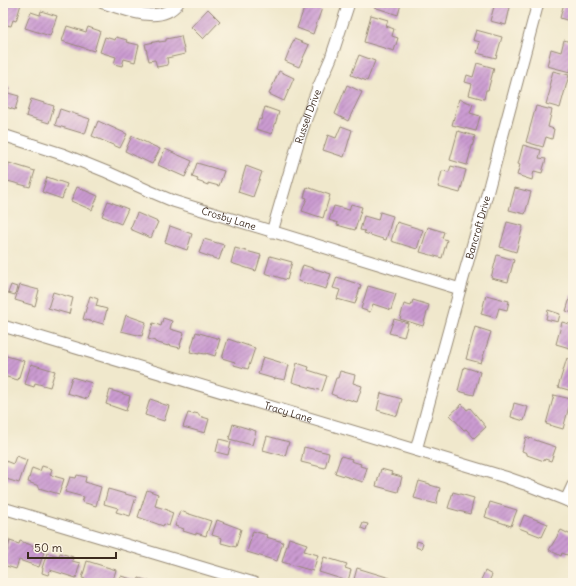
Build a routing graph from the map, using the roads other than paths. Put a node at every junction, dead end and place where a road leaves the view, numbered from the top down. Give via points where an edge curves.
1 (103, 3) edge
2 (178, 3) edge
3 (349, 3) edge
4 (538, 3) edge
5 (3, 135) edge
6 (272, 232) junction
7 (460, 289) junction
8 (3, 326) edge
9 (416, 450) junction
10 (573, 485) edge
11 (569, 502) edge
12 (3, 508) edge
13 (254, 583) edge

1 - 2 street via 144,15 167,12
3 - 6 street, Russell Drive via 331,58 298,142
4 - 7 street, Bancroft Drive
5 - 6 street, Crosby Lane via 65,155 173,201
6 - 7 street, Crosby Lane
7 - 9 street, Bancroft Drive
8 - 9 street, Tracy Lane
9 - 11 street, Tracy Lane via 505,477
10 - 11 street
12 - 13 street

